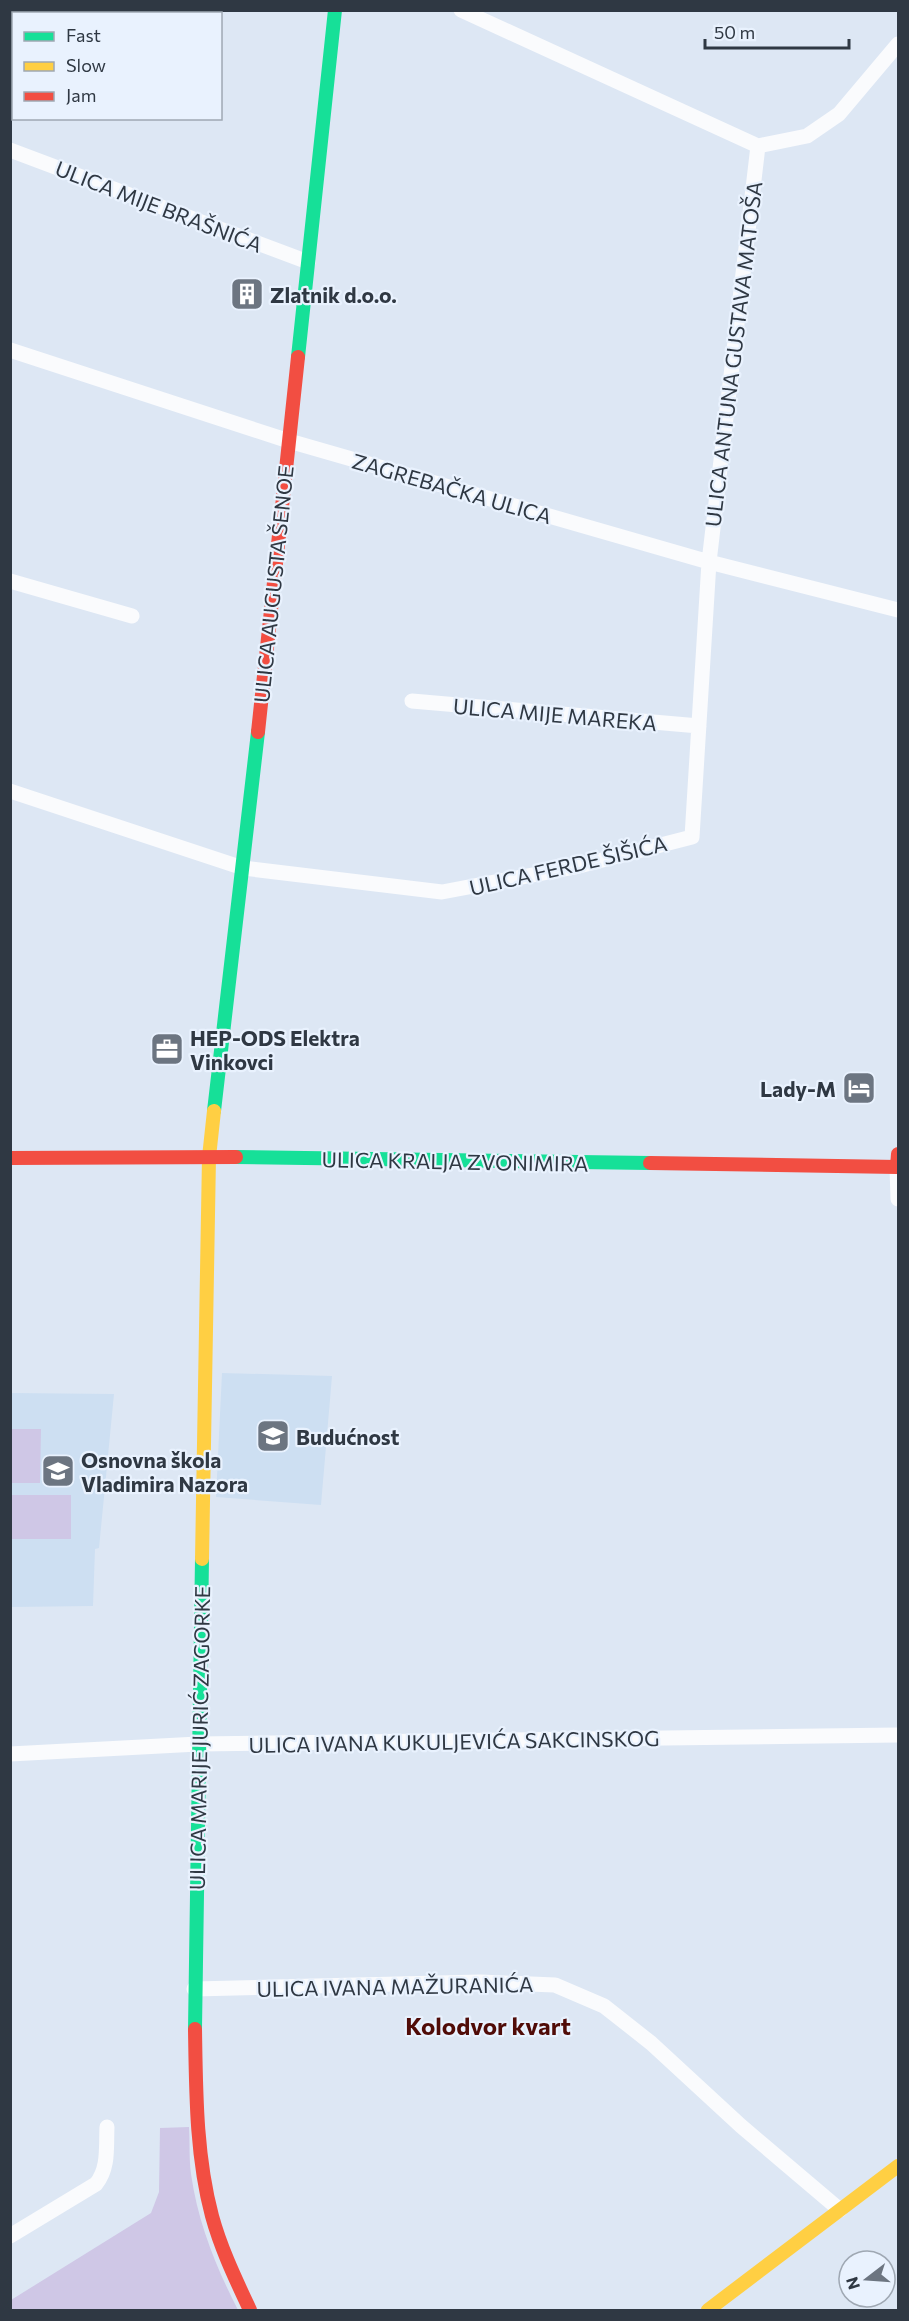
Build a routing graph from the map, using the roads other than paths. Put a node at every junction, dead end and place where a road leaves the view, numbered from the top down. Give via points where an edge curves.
1 (335, 10) edge
2 (461, 10) edge
3 (898, 44) edge
4 (758, 146) junction
5 (10, 150) edge
6 (308, 262) junction
7 (10, 350) edge
8 (289, 441) junction
9 (709, 562) junction
10 (10, 581) edge
11 (898, 610) edge
12 (132, 616) dead end
13 (412, 701) dead end
14 (699, 726) junction
15 (10, 791) edge
16 (243, 868) junction
17 (208, 1157) junction
18 (10, 1158) edge
19 (898, 1163) edge
20 (898, 1199) edge
21 (898, 1735) edge
22 (198, 1744) junction
23 (10, 1754) edge
24 (194, 1989) junction
25 (107, 2127) dead end
26 (898, 2166) edge
27 (840, 2210) junction
28 (10, 2236) edge
29 (250, 2310) edge
30 (708, 2310) edge

1 - 6 street, ULICA AUGUSTA ŠENOE
2 - 4 street
3 - 4 street via 839,114 807,136
4 - 9 street, ULICA ANTUNA GUSTAVA MATOŠA
5 - 6 street, ULICA MIJE BRAŠNIĆA
6 - 8 street, ULICA AUGUSTA ŠENOE
7 - 8 street, ZAGREBAČKA ULICA
8 - 9 street, ZAGREBAČKA ULICA
8 - 16 street, ULICA AUGUSTA ŠENOE
9 - 11 street, ZAGREBAČKA ULICA
9 - 14 street, ULICA FERDE ŠIŠIĆA
10 - 12 street
13 - 14 street, ULICA MIJE MAREKA
14 - 16 street, ULICA FERDE ŠIŠIĆA via 692,837 575,867 442,892
15 - 16 street
16 - 17 street, ULICA AUGUSTA ŠENOE
17 - 18 street, ULICA KRALJA ZVONIMIRA
17 - 19 street, ULICA KRALJA ZVONIMIRA
17 - 22 street, ULICA MARIJE JURIĆ ZAGORKE
19 - 20 street
21 - 22 street, ULICA IVANA KUKULJEVIĆA SAKCINSKOG
22 - 23 street, ULICA IVANA KUKULJEVIĆA SAKCINSKOG
22 - 24 street, ULICA MARIJE JURIĆ ZAGORKE
24 - 27 street, ULICA IVANA MAŽURANIĆA via 480,1982 555,1985 604,2006 651,2043
24 - 29 street, ULICA MARIJE JURIĆ ZAGORKE via 203,2173 218,2236
25 - 28 street via 105,2168 96,2184
26 - 27 street
27 - 30 street

